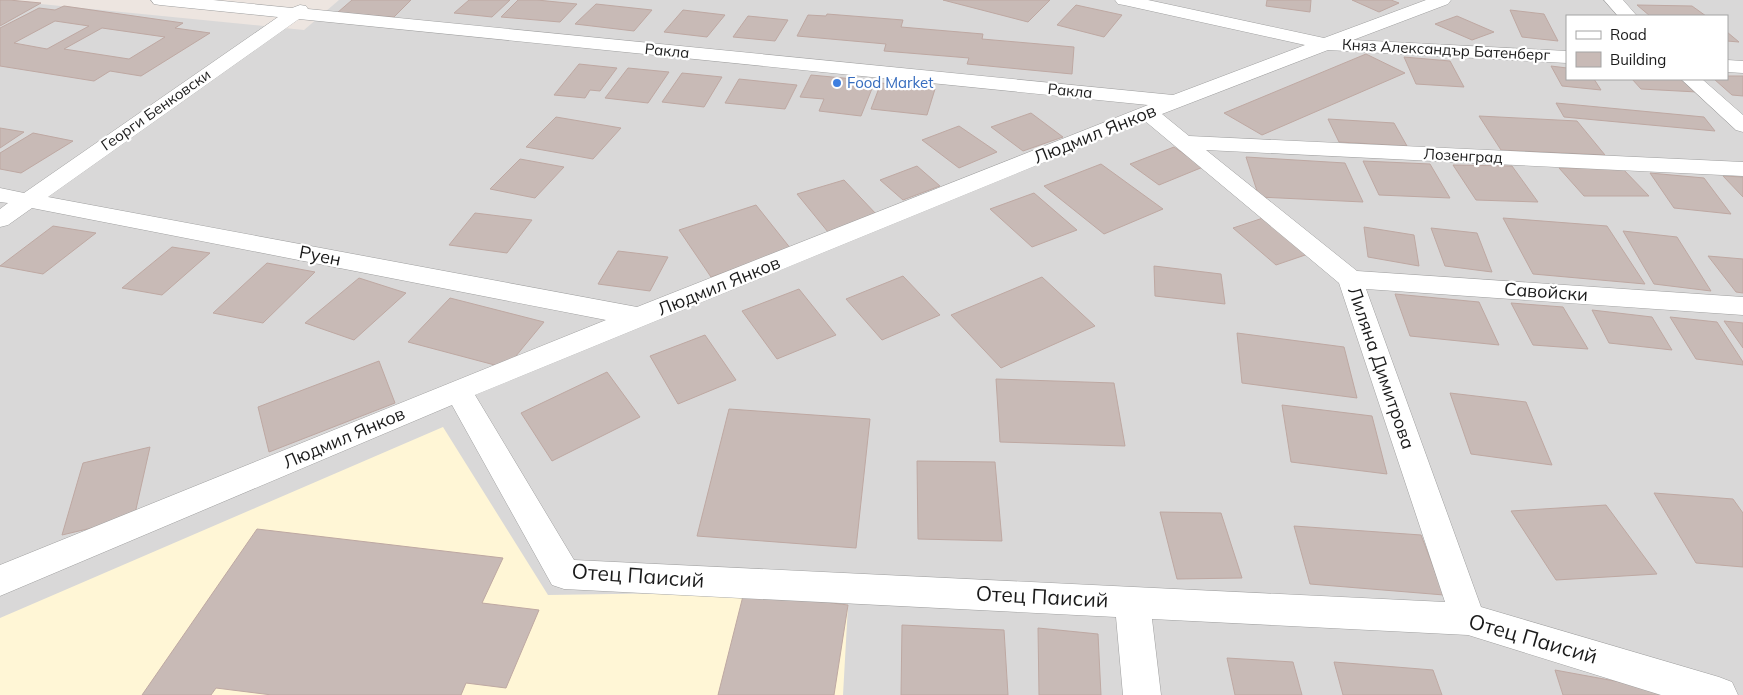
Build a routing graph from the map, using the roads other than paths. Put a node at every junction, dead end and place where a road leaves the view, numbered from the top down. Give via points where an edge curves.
1 (160, 0) edge
2 (312, 0) edge
3 (1124, 0) edge
4 (1442, 0) edge
5 (1613, 0) edge
6 (294, 14) junction
7 (1627, 15) edge
8 (1324, 44) junction
9 (1566, 57) edge
10 (1728, 66) edge
11 (1743, 67) edge
12 (1692, 80) edge
13 (1176, 101) junction
14 (1148, 113) junction
15 (1743, 126) edge
16 (1183, 142) junction
17 (1743, 169) edge
18 (0, 195) edge
19 (29, 200) junction
20 (0, 220) edge
21 (1350, 278) junction
22 (1743, 306) edge
23 (640, 317) junction
24 (458, 390) junction
25 (0, 581) edge
26 (1132, 601) junction
27 (1468, 619) junction
28 (1142, 695) edge
29 (1719, 695) edge

1 - 6 street, Ракла
2 - 6 street, Георги Бенковски
3 - 8 street via 1217,13
4 - 8 street, Людмил Янков
5 - 7 street
6 - 13 street, Ракла
6 - 19 street, Георги Бенковски
8 - 9 street, Княз Александър Батенберг
8 - 13 street, Людмил Янков
10 - 11 street
12 - 15 street
13 - 14 street, Людмил Янков
14 - 16 street, Лиляна Димитрова
14 - 23 street, Людмил Янков
16 - 17 street, Лозенград
16 - 21 street, Лиляна Димитрова
18 - 19 street, Руен
19 - 20 street, Георги Бенковски
19 - 23 street, Руен
21 - 22 street, Савойски
21 - 27 street, Лиляна Димитрова
23 - 24 street, Людмил Янков
24 - 25 street, Людмил Янков
24 - 26 street, Отец Паисий via 564,574
26 - 27 street, Отец Паисий
26 - 28 street
27 - 29 street, Отец Паисий

